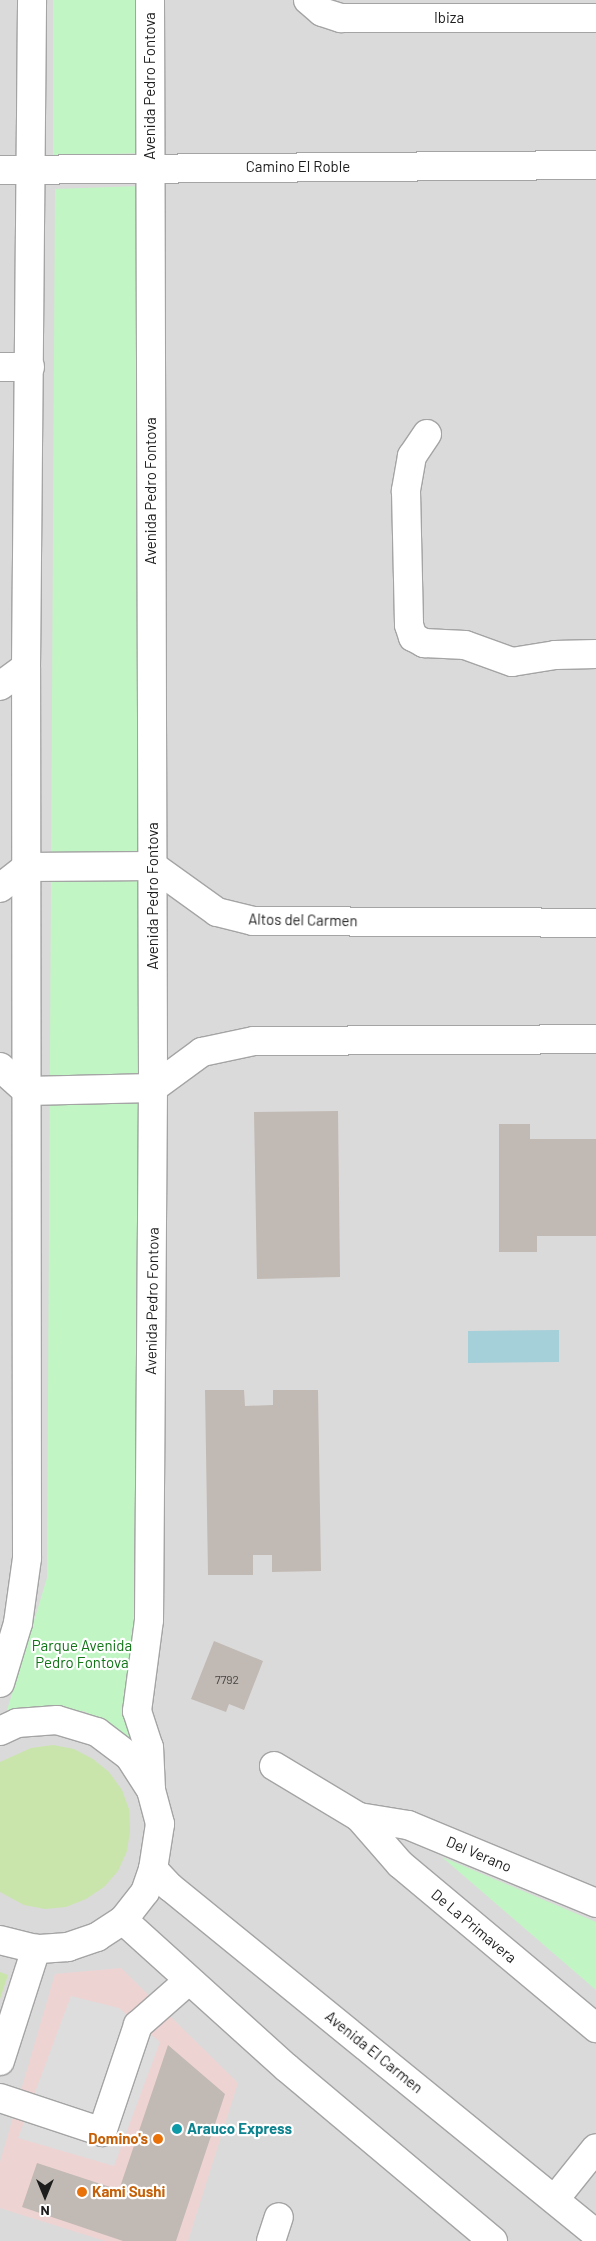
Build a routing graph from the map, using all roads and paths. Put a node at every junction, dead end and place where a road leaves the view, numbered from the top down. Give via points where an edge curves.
1 (32, 0) edge
2 (150, 0) edge
3 (308, 0) edge
4 (596, 18) edge
5 (596, 164) edge
6 (150, 168) junction
7 (31, 169) junction
8 (0, 170) edge
9 (0, 367) edge
10 (30, 367) junction
11 (427, 434) dead end
12 (596, 654) edge
13 (26, 667) junction
14 (0, 686) edge
15 (152, 866) junction
16 (27, 867) junction
17 (0, 888) edge
18 (596, 923) edge
19 (596, 1039) edge
20 (0, 1067) edge
21 (153, 1088) junction
22 (26, 1091) junction
23 (0, 1683) edge
24 (0, 1731) edge
25 (274, 1766) dead end
26 (151, 1790) junction
27 (359, 1817) junction
28 (423, 1830) junction
29 (400, 1864) junction
30 (153, 1869) junction
31 (596, 1903) edge
32 (123, 1920) junction
33 (0, 1940) edge
34 (36, 1949) junction
35 (188, 1981) junction
36 (596, 2028) edge
37 (0, 2061) edge
38 (0, 2098) edge
39 (596, 2148) edge
40 (555, 2199) junction
41 (594, 2227) edge
42 (493, 2241) edge

1 - 7 street
2 - 6 street, Avenida Pedro Fontova
3 - 4 street, Ibiza via 322,12 341,18
5 - 6 street, Camino El Roble
6 - 7 street, Camino El Roble
6 - 15 street, Avenida Pedro Fontova
7 - 8 street, Camino El Roble
7 - 10 street
9 - 10 street
10 - 13 street
11 - 12 street via 412,456 407,474 409,625 413,637 424,643 465,645 512,662 555,655
13 - 14 street
13 - 16 street
15 - 16 street
15 - 18 street, Altos del Carmen via 208,908 253,921
15 - 21 street, Avenida Pedro Fontova
16 - 17 street
16 - 22 street
19 - 21 street via 254,1041 202,1052
20 - 22 street
21 - 22 street
21 - 26 street, Avenida Pedro Fontova via 148,1620 137,1711 149,1747
22 - 23 street via 26,1558 18,1623
24 - 26 street via 17,1723 57,1720 97,1732 129,1756
25 - 27 street
26 - 30 street via 160,1824
27 - 28 street, Del Verano via 392,1820
27 - 29 street, De La Primavera
28 - 29 street via 415,1830 402,1839 397,1855
28 - 31 street, Del Verano
29 - 36 street, De La Primavera
30 - 32 street via 145,1892
30 - 40 street, Avenida El Carmen via 170,1887
32 - 34 street via 97,1937 68,1948
32 - 35 street
33 - 34 street
34 - 37 street
35 - 38 street via 138,2025 102,2132
35 - 42 street
39 - 40 street
40 - 41 street, Avenida El Carmen

